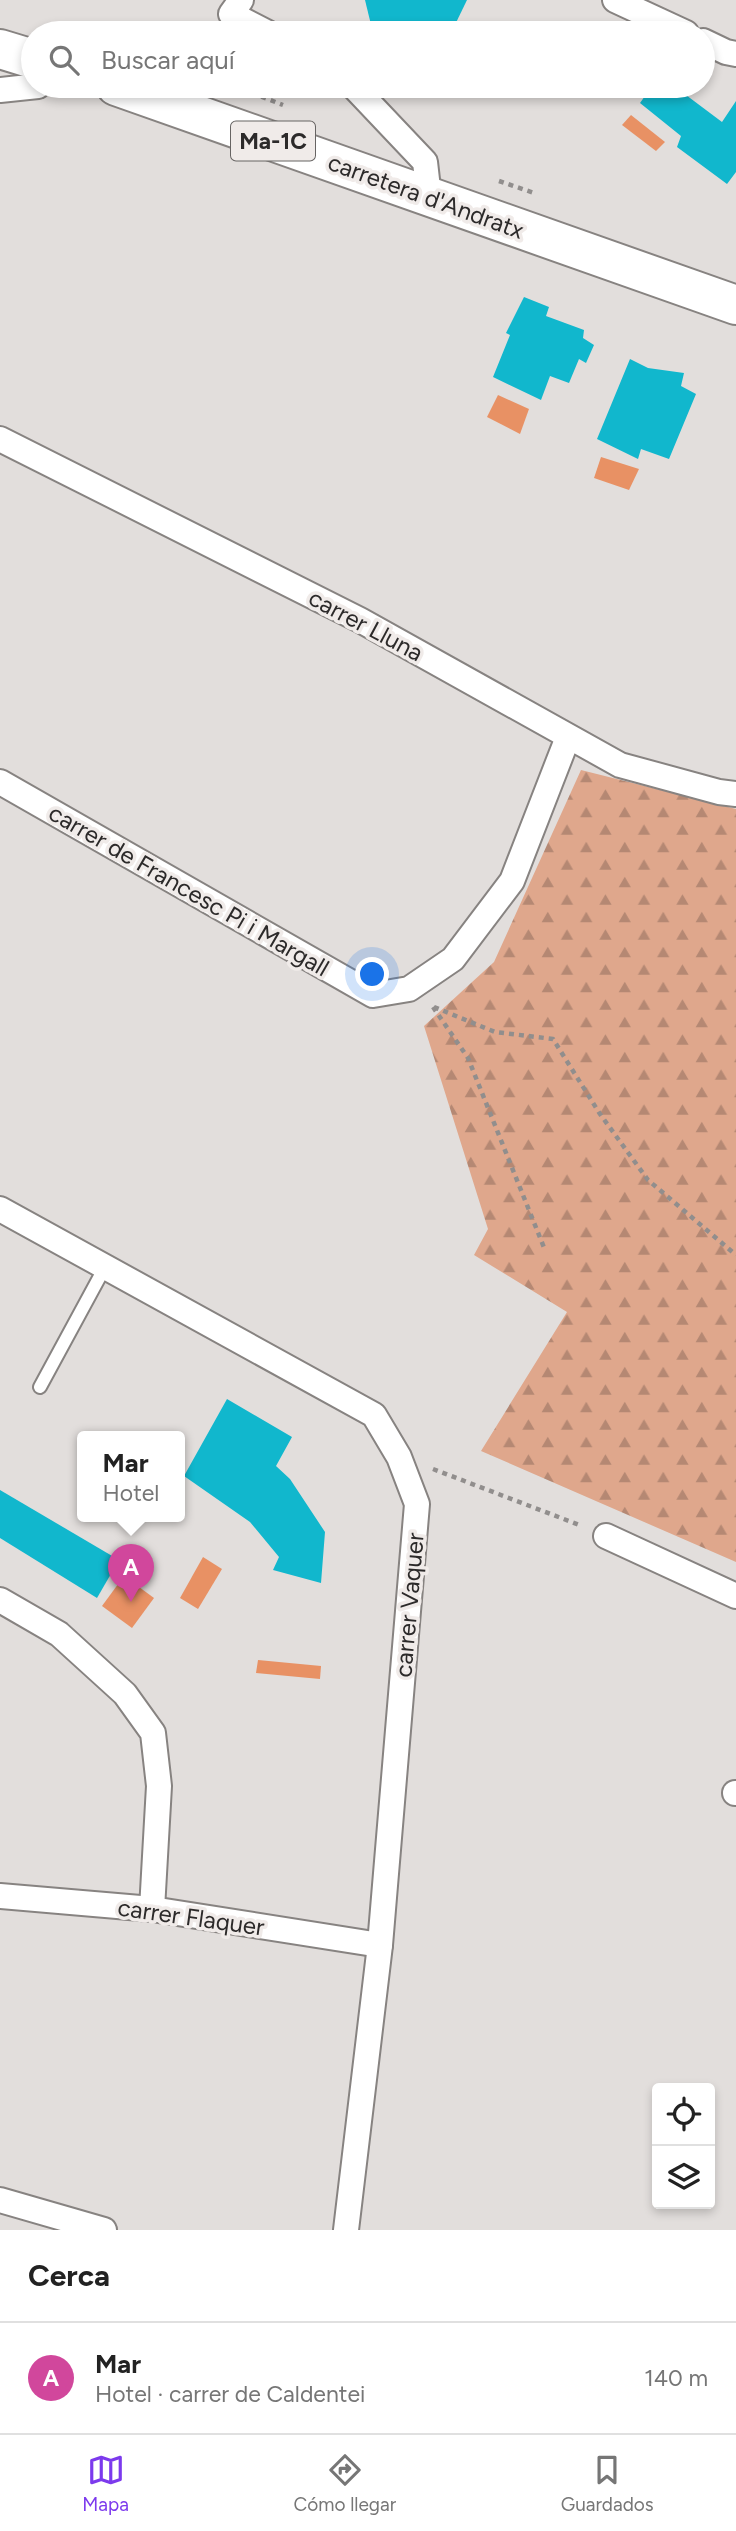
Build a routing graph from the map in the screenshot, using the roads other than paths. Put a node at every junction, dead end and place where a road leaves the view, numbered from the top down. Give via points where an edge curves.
1 (241, 0) edge
2 (615, 0) edge
3 (245, 21) edge
4 (660, 21) edge
5 (715, 47) edge
6 (0, 49) edge
7 (736, 54) edge
8 (21, 55) edge
9 (21, 88) edge
10 (0, 90) edge
11 (150, 98) edge
12 (364, 98) edge
13 (429, 197) junction
14 (736, 305) edge
15 (0, 439) edge
16 (568, 737) junction
17 (0, 782) edge
18 (736, 794) edge
19 (0, 1209) edge
20 (105, 1267) junction
21 (40, 1387) dead end
22 (606, 1536) road end
23 (736, 1596) edge
24 (0, 1600) edge
25 (0, 1896) edge
26 (152, 1909) junction
27 (380, 1945) junction
28 (0, 2200) edge
29 (104, 2230) edge
30 (346, 2230) edge

1 - 3 street via 231,14
2 - 4 street
5 - 7 street
6 - 8 main road
9 - 10 street
11 - 13 main road, carretera d'Andratx / Ma-1C
12 - 13 street via 425,162
13 - 14 main road, carretera d'Andratx / Ma-1C
15 - 16 street, carrer Lluna via 360,620
16 - 17 street, carrer de Francesc Pi i Margall via 512,881 453,959 409,989 373,995
16 - 18 street, carrer Lluna via 620,765
19 - 20 street, carrer Vaquer
20 - 21 lane
20 - 27 street, carrer Vaquer via 373,1415 399,1457 417,1504
22 - 23 street
24 - 26 street via 59,1634 125,1694 153,1733 159,1786
25 - 26 street, carrer Flaquer
26 - 27 street, carrer Flaquer
27 - 30 street, carrer Vaquer
28 - 29 street

